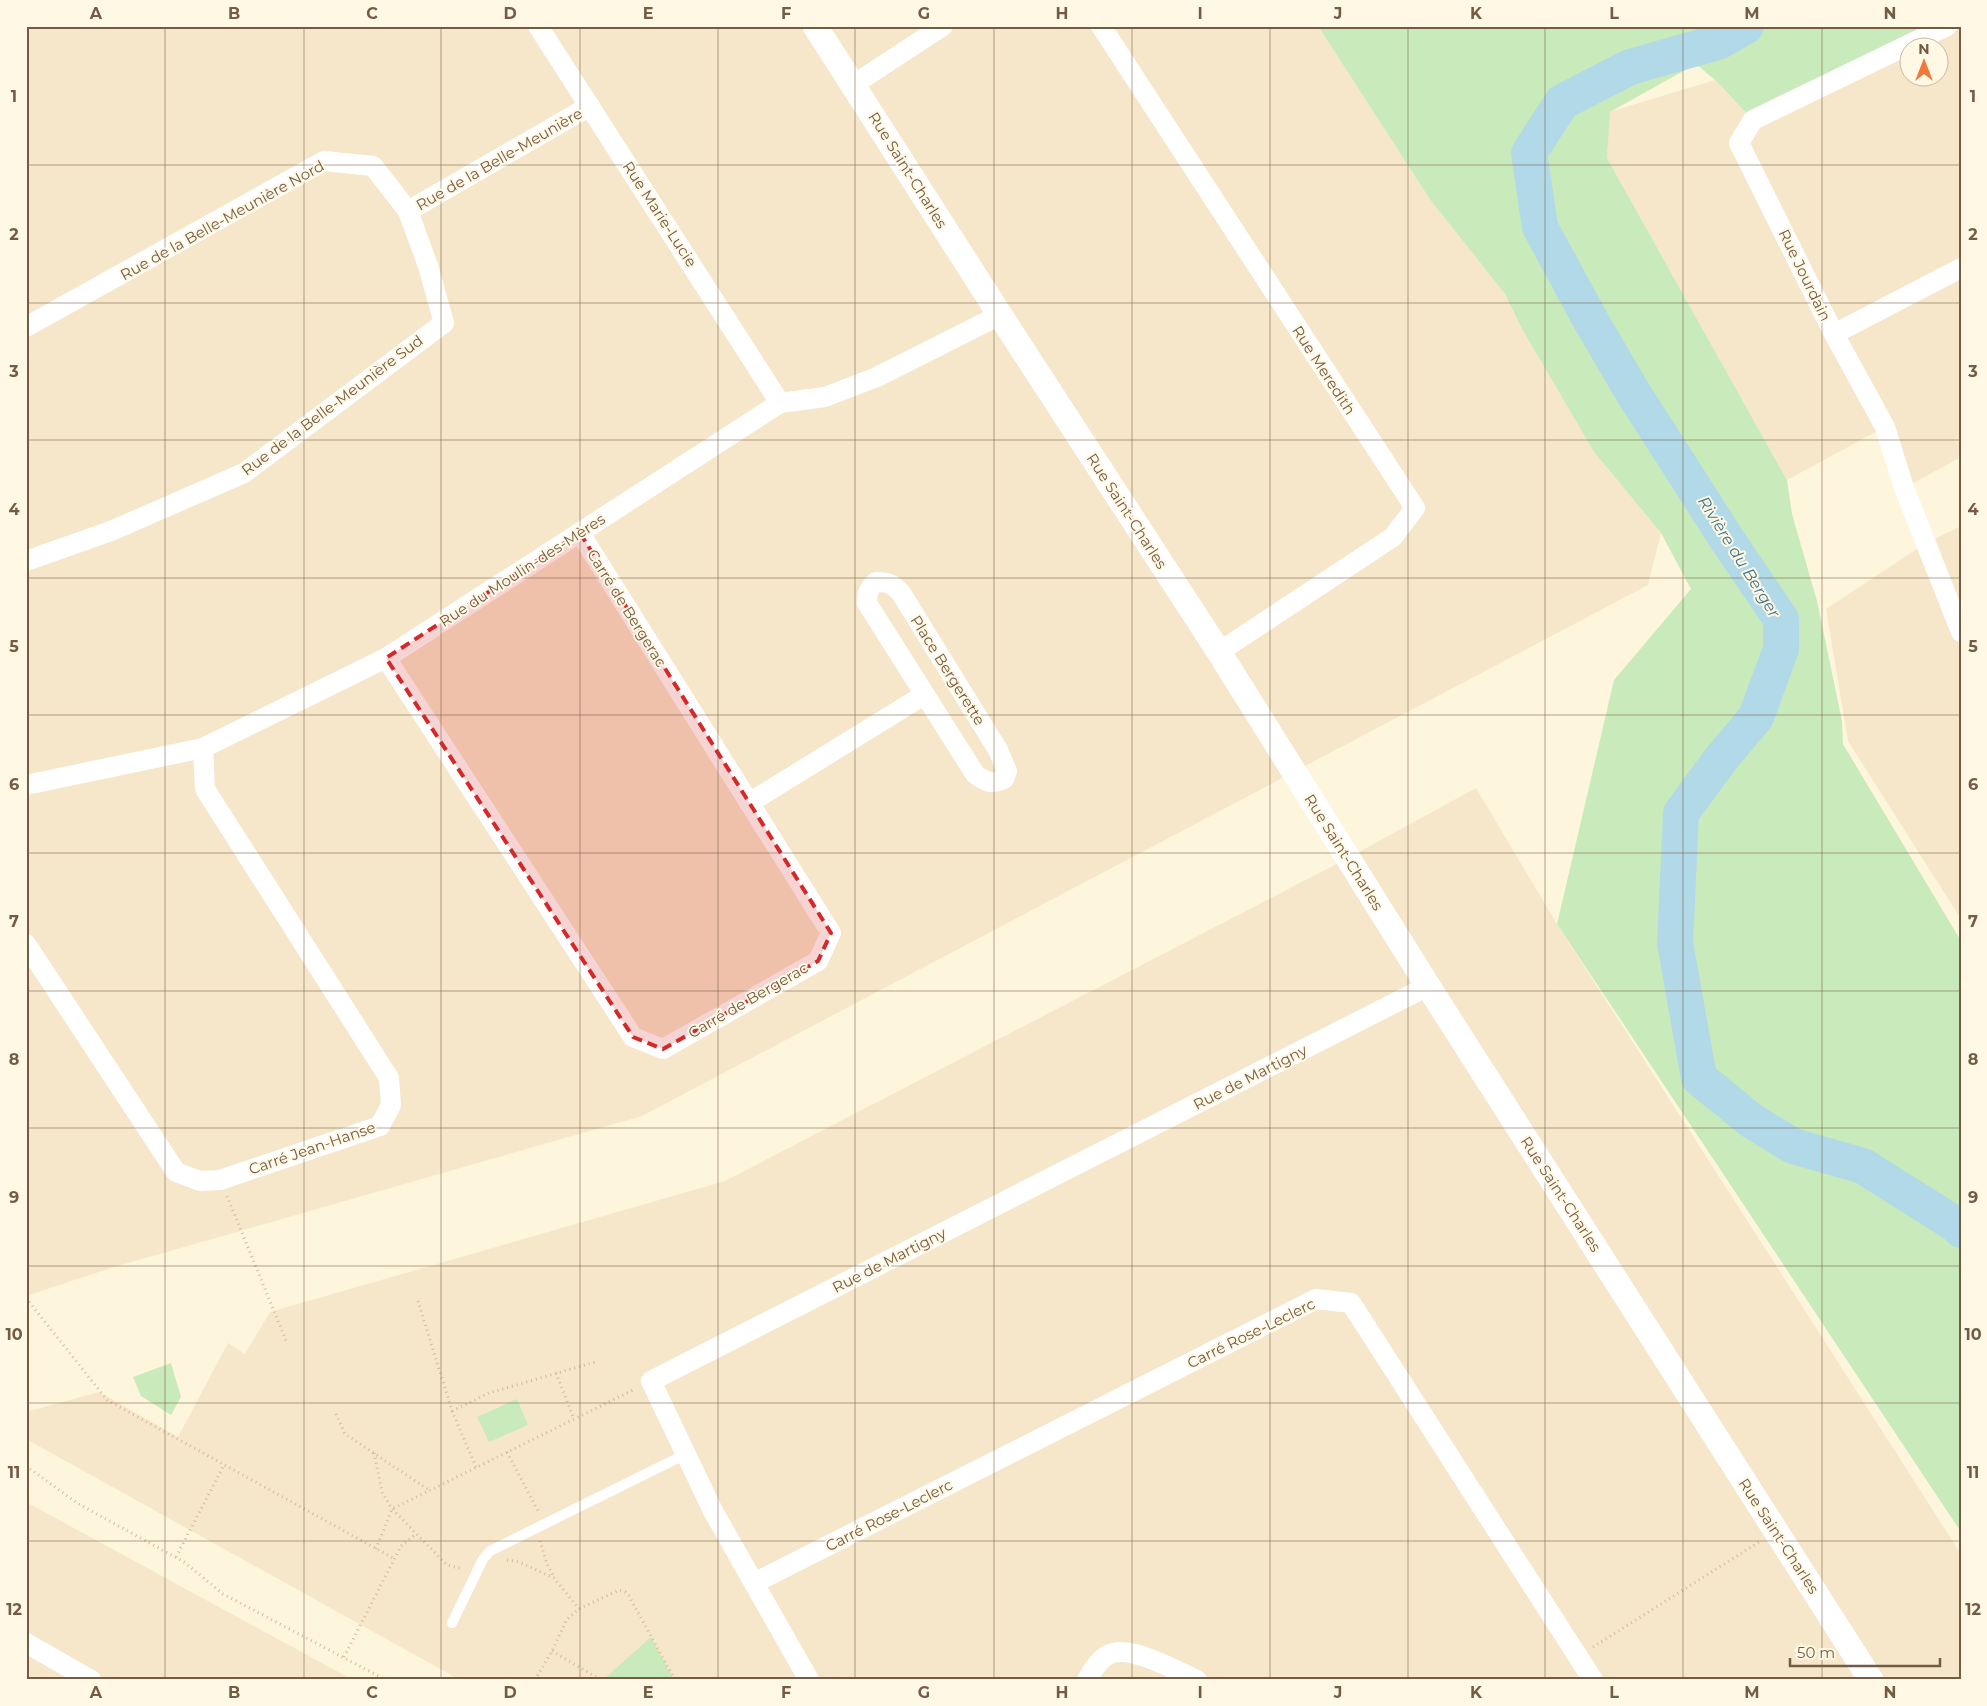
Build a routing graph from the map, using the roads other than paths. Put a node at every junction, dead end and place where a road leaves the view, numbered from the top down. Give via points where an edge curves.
1 (538, 26) edge
2 (816, 26) edge
3 (943, 26) edge
4 (1101, 26) edge
5 (1948, 26) edge
6 (853, 85) junction
7 (590, 106) junction
8 (408, 211) junction
9 (1961, 268) edge
10 (1000, 315) junction
11 (26, 327) edge
12 (1834, 334) junction
13 (780, 403) junction
14 (580, 533) junction
15 (26, 561) edge
16 (1961, 632) edge
17 (1219, 652) junction
18 (386, 658) junction
19 (924, 695) junction
20 (203, 748) junction
21 (26, 785) edge
22 (749, 803) junction
23 (26, 944) edge
24 (1428, 986) junction
25 (686, 1454) junction
26 (754, 1584) junction
27 (452, 1623) dead end
28 (26, 1643) edge
29 (91, 1680) edge
30 (809, 1680) edge
31 (1087, 1680) edge
32 (1197, 1680) edge
33 (1593, 1680) edge
34 (1871, 1680) edge

1 - 7 street, Rue Marie-Lucie
2 - 6 street, Rue Saint-Charles
3 - 6 street
4 - 17 street, Rue Meredith via 1414,508 1393,537
5 - 12 street, Rue Jourdain via 1753,120 1740,143
6 - 10 street, Rue Saint-Charles
7 - 8 street, Rue de la Belle-Meunière
7 - 13 street, Rue Marie-Lucie
8 - 11 street, Rue de la Belle-Meunière Nord via 373,166 324,161
8 - 15 street, Rue de la Belle-Meunière Sud via 444,323 244,473 111,531
9 - 12 street
10 - 13 street, Rue du Moulin-des-Mères via 877,376 825,397
10 - 17 street, Rue Saint-Charles
12 - 16 street, Rue Jourdain via 1885,427 1904,488
13 - 14 street, Rue du Moulin-des-Mères
14 - 18 street, Rue du Moulin-des-Mères
14 - 22 street, Carré de Bergerac
17 - 24 street, Rue Saint-Charles
18 - 20 street, Rue du Moulin-des-Mères
18 - 22 street, Carré de Bergerac via 634,1037 663,1049 818,960 831,933
19 - 19 street, Place Bergerette via 975,774 986,782 1004,779 1006,771 998,750 901,593 886,582 876,582 867,594 868,603
19 - 22 street
20 - 21 street, Rue du Moulin-des-Mères
20 - 23 street, Carré Jean-Hanse via 205,789 389,1078 391,1106 380,1126 220,1180 200,1181 176,1172
24 - 25 street, Rue de Martigny via 651,1381
24 - 34 street, Rue Saint-Charles
25 - 26 street, Rue de Martigny
25 - 27 lane via 490,1551
26 - 30 street, Rue de Martigny
26 - 33 street, Carré Rose-Leclerc via 1316,1299 1351,1303
28 - 29 street
31 - 32 street via 1095,1665 1113,1653 1138,1654

